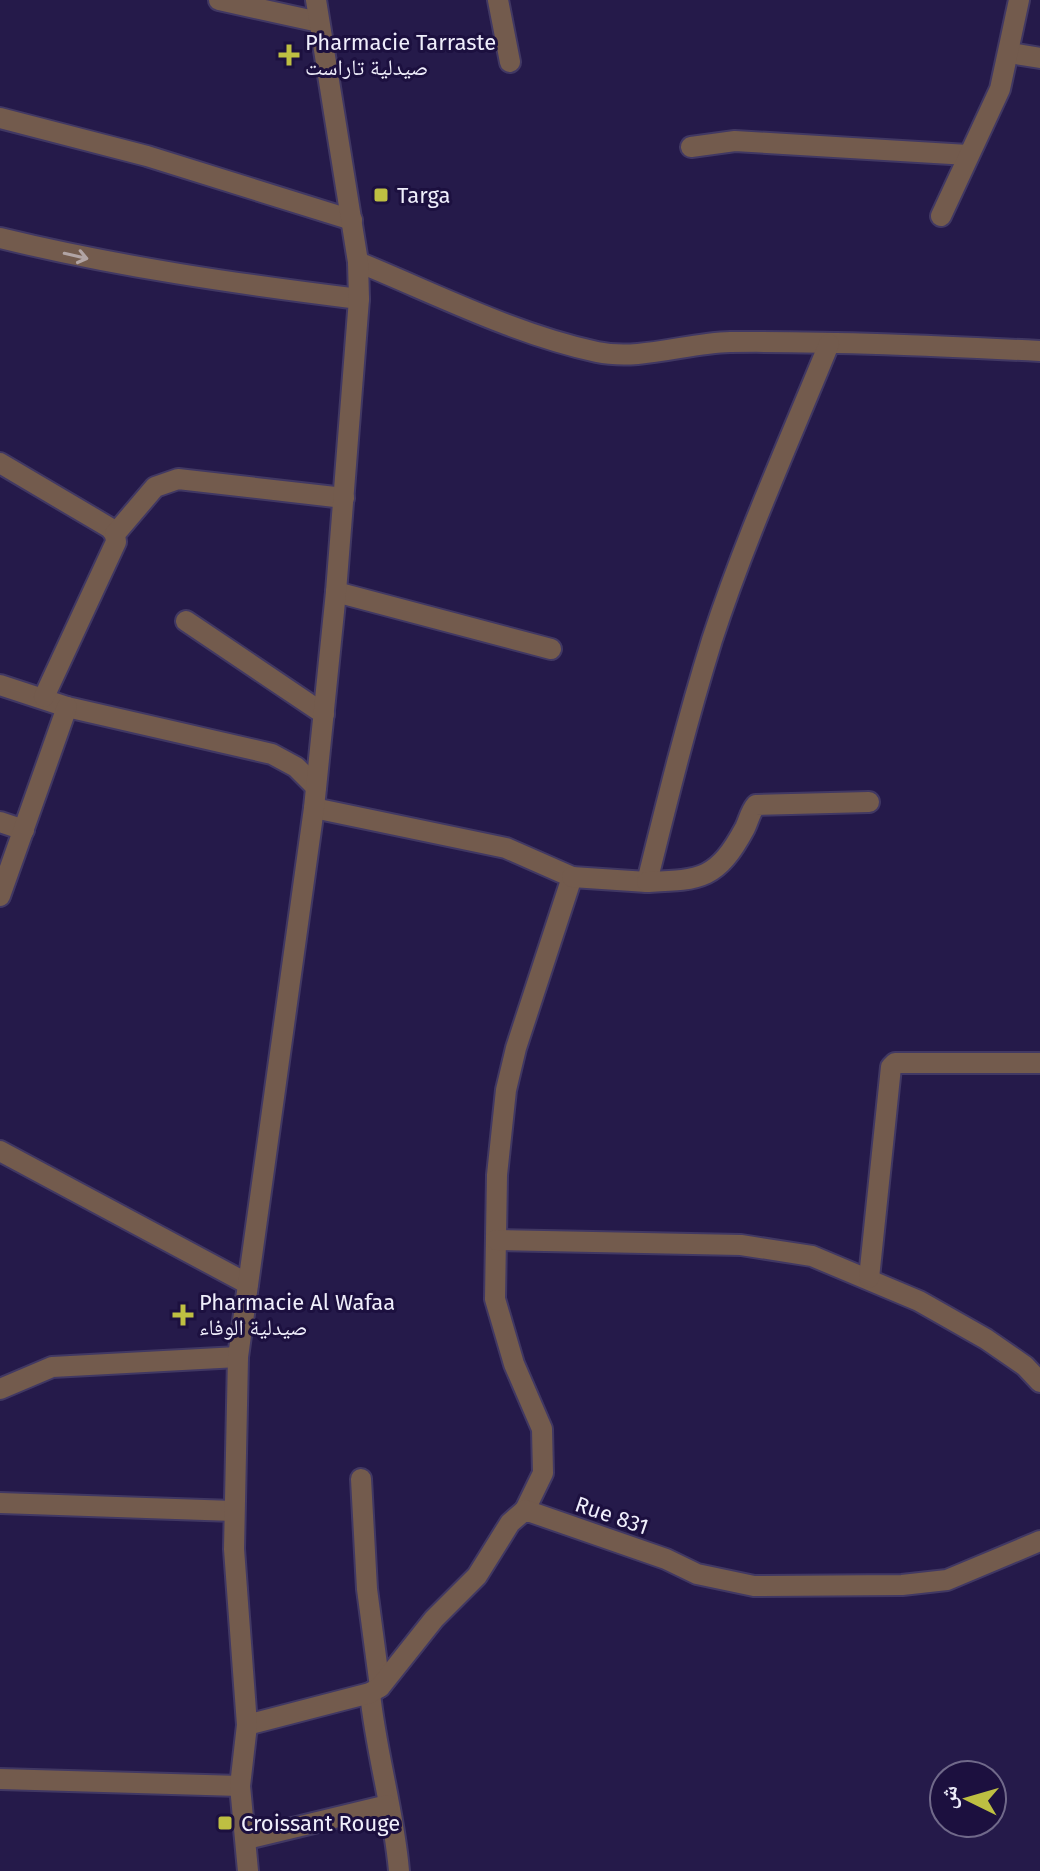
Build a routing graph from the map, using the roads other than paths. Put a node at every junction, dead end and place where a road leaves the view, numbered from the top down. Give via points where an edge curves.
1 (219, 0) edge
2 (316, 0) edge
3 (498, 0) edge
4 (1019, 0) edge
5 (319, 22) junction
6 (1010, 53) junction
7 (1040, 58) edge
8 (510, 62) dead end
9 (0, 118) edge
10 (691, 147) dead end
11 (968, 155) junction
12 (941, 216) dead end
13 (352, 220) junction
14 (0, 238) edge
15 (358, 262) junction
16 (359, 299) junction
17 (829, 344) junction
18 (1040, 351) edge
19 (0, 463) edge
20 (344, 498) junction
21 (115, 534) junction
22 (336, 592) junction
23 (186, 621) dead end
24 (551, 649) dead end
25 (0, 685) edge
26 (44, 697) junction
27 (67, 707) junction
28 (324, 714) junction
29 (315, 797) junction
30 (869, 802) dead end
31 (0, 822) edge
32 (24, 830) junction
33 (572, 877) junction
34 (647, 882) junction
35 (0, 896) edge
36 (1040, 1063) edge
37 (0, 1151) edge
38 (496, 1240) junction
39 (869, 1278) junction
40 (248, 1284) junction
41 (238, 1357) junction
42 (1040, 1382) edge
43 (0, 1389) edge
44 (361, 1479) dead end
45 (0, 1503) edge
46 (525, 1510) junction
47 (234, 1511) junction
48 (1040, 1541) edge
49 (375, 1690) junction
50 (247, 1725) junction
51 (0, 1779) edge
52 (240, 1786) junction
53 (388, 1805) junction
54 (247, 1839) junction
55 (248, 1871) edge
56 (399, 1871) edge

1 - 5 street
2 - 5 street
3 - 8 street
4 - 6 street
5 - 13 street
6 - 7 street
6 - 11 street via 1000,89
9 - 13 street via 147,156
10 - 11 street via 729,141
11 - 12 street
13 - 15 street
14 -> 16 street via 185,277
15 - 16 street
15 - 17 street via 507,324 597,352 637,354 722,342
16 - 20 street
17 - 18 street
17 - 34 street via 713,638
19 - 21 street
20 - 21 street via 178,479 155,487
20 - 22 street
21 - 26 street via 116,542
22 - 24 street
22 - 28 street
23 - 28 street
25 - 26 street
26 - 27 street
27 - 29 street via 272,754 296,767
27 - 32 street
28 - 29 street
29 - 33 street via 506,848
29 - 40 street
30 - 34 street via 756,805 710,874 695,881
31 - 32 street
32 - 35 street
33 - 34 street
33 - 38 street via 506,1090
36 - 39 street via 891,1067
37 - 40 street
38 - 39 street via 741,1245 812,1256
38 - 46 street via 495,1299 542,1429 543,1473
39 - 42 street via 986,1339
40 - 41 street
41 - 43 street via 52,1367
41 - 47 street
44 - 49 street
45 - 47 street
46 - 48 street, Rue 831 via 697,1574 754,1586 947,1580
46 - 49 street via 510,1523 477,1576
47 - 50 street
49 - 50 street
49 - 53 street
50 - 52 street
51 - 52 street
52 - 54 street
53 - 54 street
53 - 56 street
54 - 55 street

